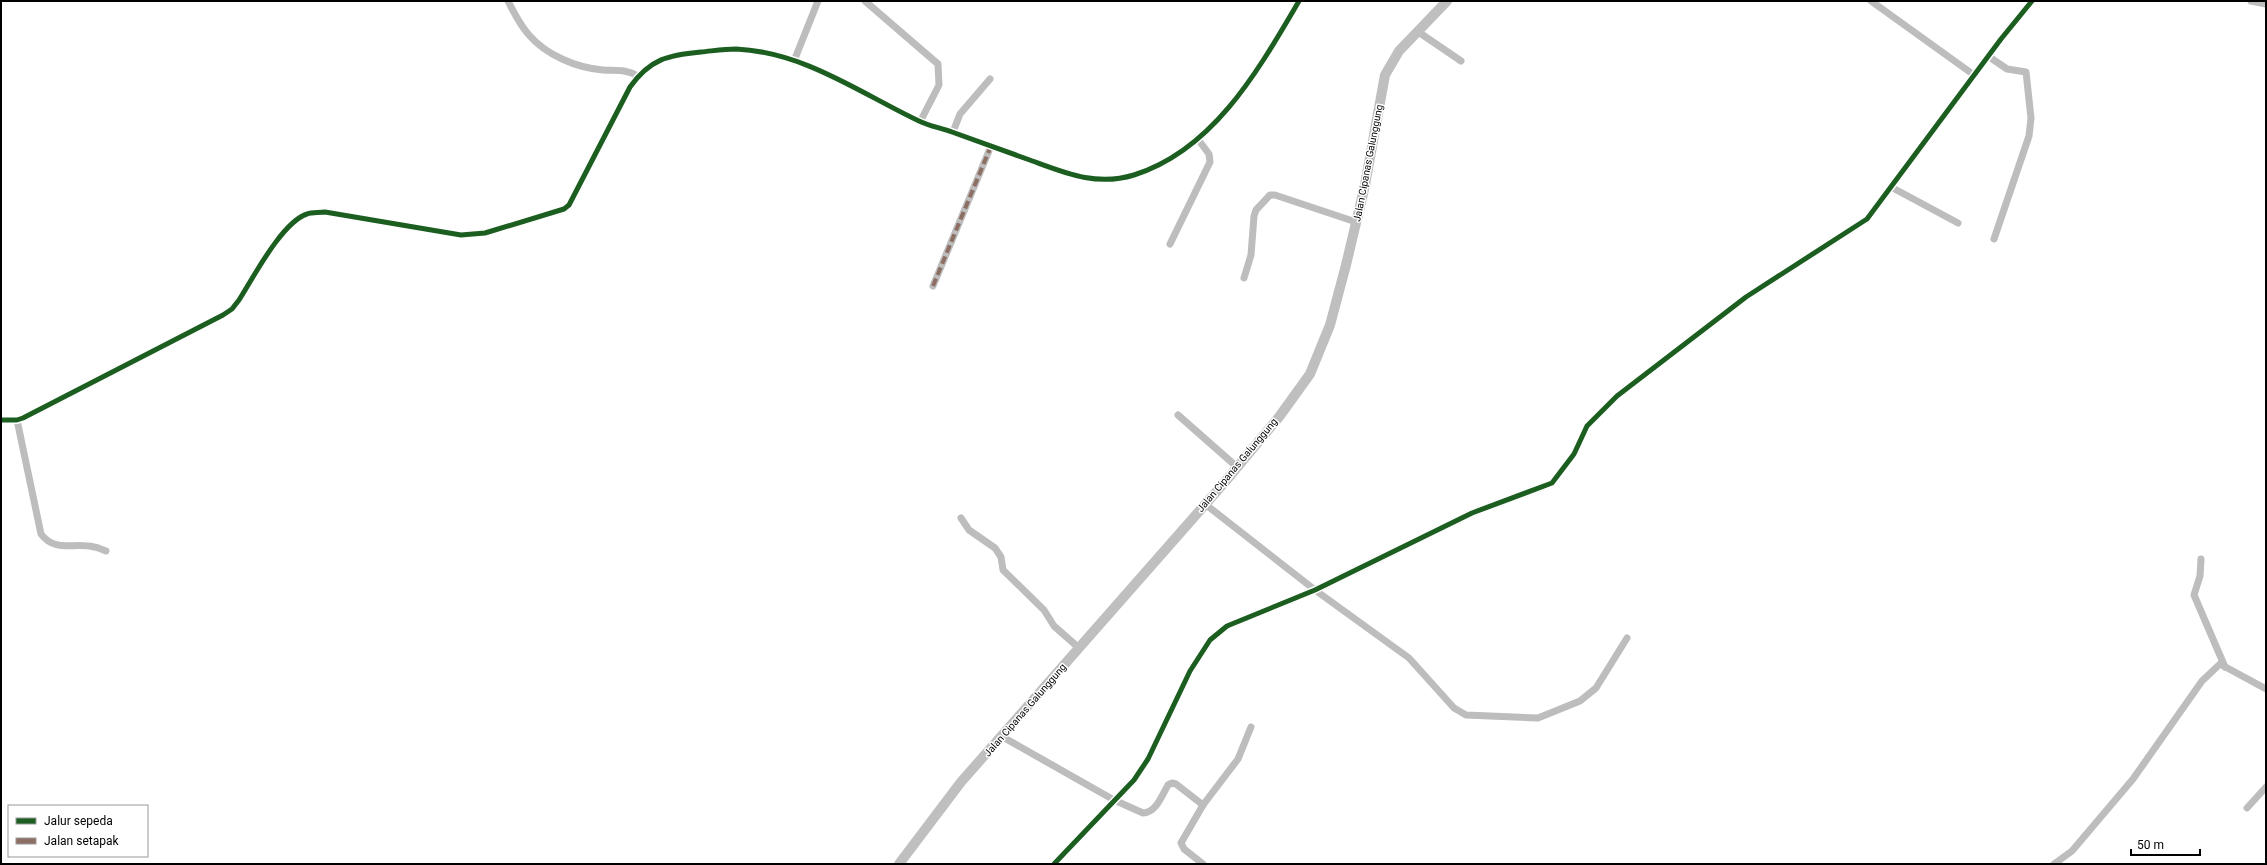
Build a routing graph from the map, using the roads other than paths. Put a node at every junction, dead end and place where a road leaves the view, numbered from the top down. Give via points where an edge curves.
1 (508, 1) edge
2 (818, 1) edge
3 (865, 1) edge
4 (1299, 1) edge
5 (1447, 1) edge
6 (1870, 1) edge
7 (2032, 1) edge
8 (2251, 1) edge
9 (2266, 4) edge
10 (1417, 31) junction
11 (1988, 56) junction
12 (794, 61) junction
13 (1461, 61) dead end
14 (1974, 75) junction
15 (638, 76) junction
16 (990, 79) dead end
17 (920, 122) junction
18 (953, 132) junction
19 (1197, 138) junction
20 (991, 146) junction
21 (1891, 187) junction
22 (1351, 221) junction
23 (1958, 223) dead end
24 (1994, 239) dead end
25 (1170, 244) dead end
26 (1244, 278) dead end
27 (933, 286) dead end
28 (1178, 415) dead end
29 (1, 420) edge
30 (17, 420) junction
31 (1237, 467) junction
32 (1205, 504) junction
33 (962, 518) dead end
34 (106, 551) dead end
35 (2201, 559) dead end
36 (1316, 590) junction
37 (1627, 638) dead end
38 (1079, 648) junction
39 (2225, 667) junction
40 (2266, 689) edge
41 (1251, 727) dead end
42 (1001, 736) junction
43 (2266, 787) edge
44 (1114, 800) junction
45 (1203, 805) junction
46 (2247, 808) dead end
47 (899, 864) edge
48 (1054, 864) edge
49 (1203, 864) edge
50 (2054, 864) edge

1 - 15 street via 520,24 530,36 565,60 602,70 629,71
2 - 12 street
3 - 17 street via 938,64 939,85
4 - 19 street via 1264,60 1219,120
5 - 10 street, Jalan Cipanas Galunggung
6 - 14 street
7 - 11 street
8 - 9 street
10 - 13 street
10 - 22 street, Jalan Cipanas Galunggung via 1398,51 1385,75
11 - 14 street
11 - 24 street via 2005,68 2026,72 2031,118 2029,136
12 - 15 street via 749,50 710,51 668,56 652,64
12 - 17 street via 855,87
14 - 21 street
15 - 30 street via 569,205 564,209 485,232 461,235 325,212 307,214 295,220 284,231 232,309
16 - 18 street via 960,114
17 - 18 street
18 - 20 street
19 - 20 street via 1173,158 1134,175 1104,181 1072,175
19 - 25 street via 1209,154 1210,162
20 - 27 street
21 - 23 street
21 - 36 street via 1867,219 1746,297 1617,396 1587,426 1574,454 1552,483 1472,513
22 - 26 street via 1270,195 1254,213 1251,255
22 - 31 street, Jalan Cipanas Galunggung via 1330,324 1310,374 1279,417
28 - 31 street
29 - 30 street
30 - 34 street via 41,534 45,540 70,548 94,546
31 - 32 street, Jalan Cipanas Galunggung
32 - 36 street
32 - 38 street, Jalan Cipanas Galunggung
33 - 38 street via 969,530 995,548 1001,557 1003,570 1044,610 1054,626
35 - 39 street via 2200,576 2194,595
36 - 37 street via 1409,658 1454,708 1472,717 1538,718 1580,702 1596,688
36 - 44 street via 1227,626 1210,640 1190,672 1148,759 1134,780
38 - 42 street, Jalan Cipanas Galunggung
39 - 40 street
39 - 50 street via 2220,664 2202,681 2133,779 2072,851
41 - 45 street via 1238,759
42 - 44 street
42 - 47 street, Jalan Cipanas Galunggung via 961,782
43 - 46 street
44 - 45 street via 1138,813 1147,813 1154,809 1168,785 1172,783
44 - 48 street
45 - 49 street via 1180,843

